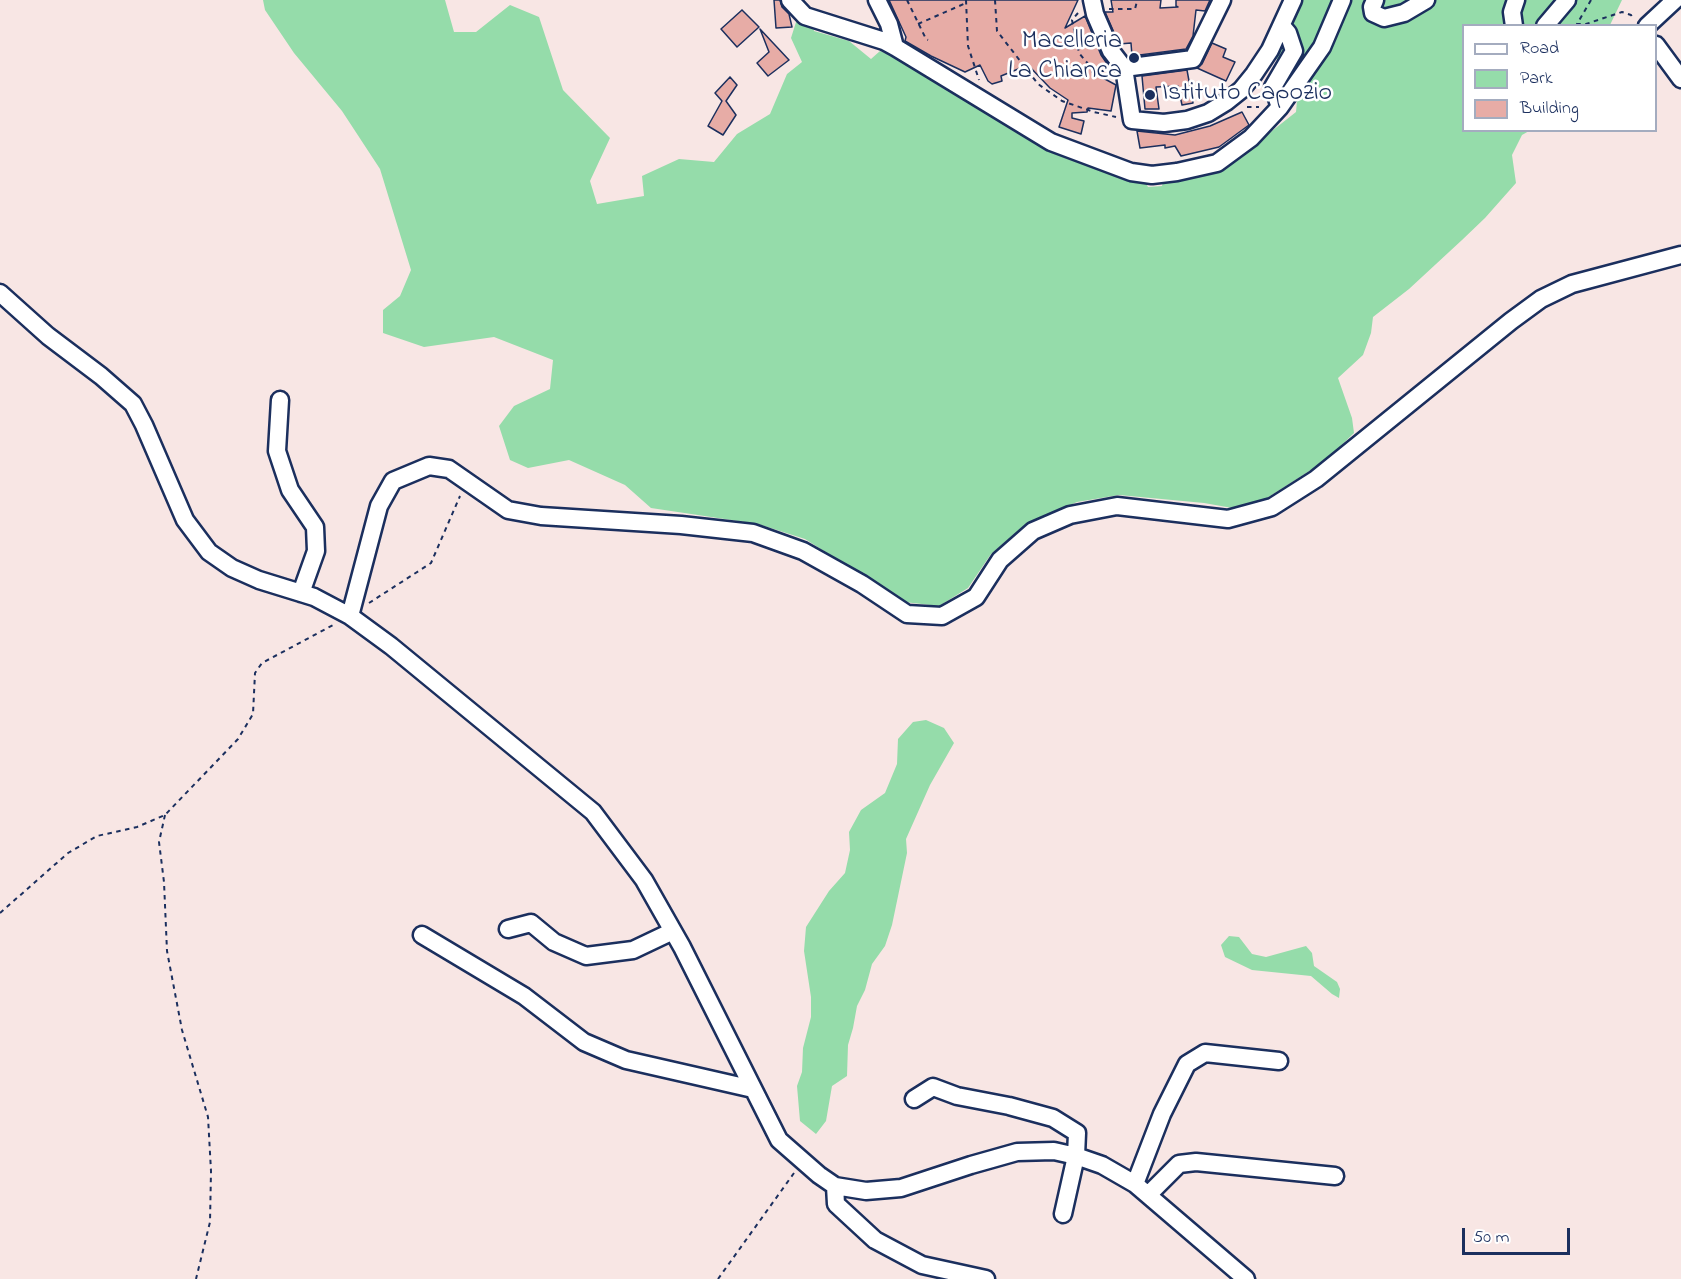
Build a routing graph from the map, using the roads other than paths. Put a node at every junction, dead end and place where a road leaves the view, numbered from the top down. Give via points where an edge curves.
1 (790, 0) edge
2 (877, 0) edge
3 (1092, 0) edge
4 (1222, 0) edge
5 (1293, 0) edge
6 (1342, 0) edge
7 (1375, 0) edge
8 (1426, 0) edge
9 (1516, 0) edge
10 (1567, 0) edge
11 (1676, 0) edge
12 (1514, 24) edge
13 (1547, 24) edge
14 (1649, 24) edge
15 (1282, 26) junction
16 (1657, 46) edge
17 (895, 47) junction
18 (1124, 68) junction
19 (1681, 79) edge
20 (1280, 107) junction
21 (1681, 255) edge
22 (0, 293) edge
23 (280, 400) dead end
24 (301, 593) junction
25 (350, 616) junction
26 (508, 929) dead end
27 (673, 931) junction
28 (422, 935) dead end
29 (1279, 1061) dead end
30 (753, 1089) junction
31 (914, 1099) dead end
32 (1076, 1156) junction
33 (1335, 1176) dead end
34 (835, 1186) junction
35 (1141, 1189) junction
36 (1064, 1214) dead end
37 (986, 1279) edge
38 (1246, 1279) edge

1 - 17 street via 805,16
2 - 17 street
3 - 18 street via 1111,51
4 - 18 street via 1193,59
5 - 15 street
6 - 20 street via 1322,47
7 - 8 street via 1373,13 1384,18 1404,13
9 - 12 street
10 - 13 street
11 - 14 street
15 - 18 street via 1241,90 1208,113 1187,120 1132,120
15 - 20 street via 1294,51 1273,87
16 - 19 street
17 - 20 street via 1051,142 1131,172 1152,175 1221,161 1251,138
21 - 25 street via 1572,284 1541,299 1316,479 1272,507 1228,519 1117,506 1070,515 1033,531 1000,560 976,597 942,616 907,614 803,551 753,533 508,510 449,469 429,466 393,481 379,506
22 - 24 street via 133,404 185,520 209,552 239,571
23 - 24 street via 278,451 290,490 315,526 316,551
24 - 25 street
25 - 27 street via 592,812 644,880
26 - 27 street via 531,923 554,942 586,956 633,950
27 - 30 street
28 - 30 street via 524,996 584,1042 626,1060
29 - 35 street via 1205,1053 1187,1064 1162,1114
30 - 34 street via 779,1140
31 - 32 street via 933,1087 1053,1118 1077,1133
32 - 34 street via 1017,1152 902,1188 866,1191
32 - 35 street via 1102,1165
32 - 36 street
33 - 35 street via 1196,1162 1179,1164
34 - 37 street via 836,1204 875,1240 922,1265
35 - 38 street

